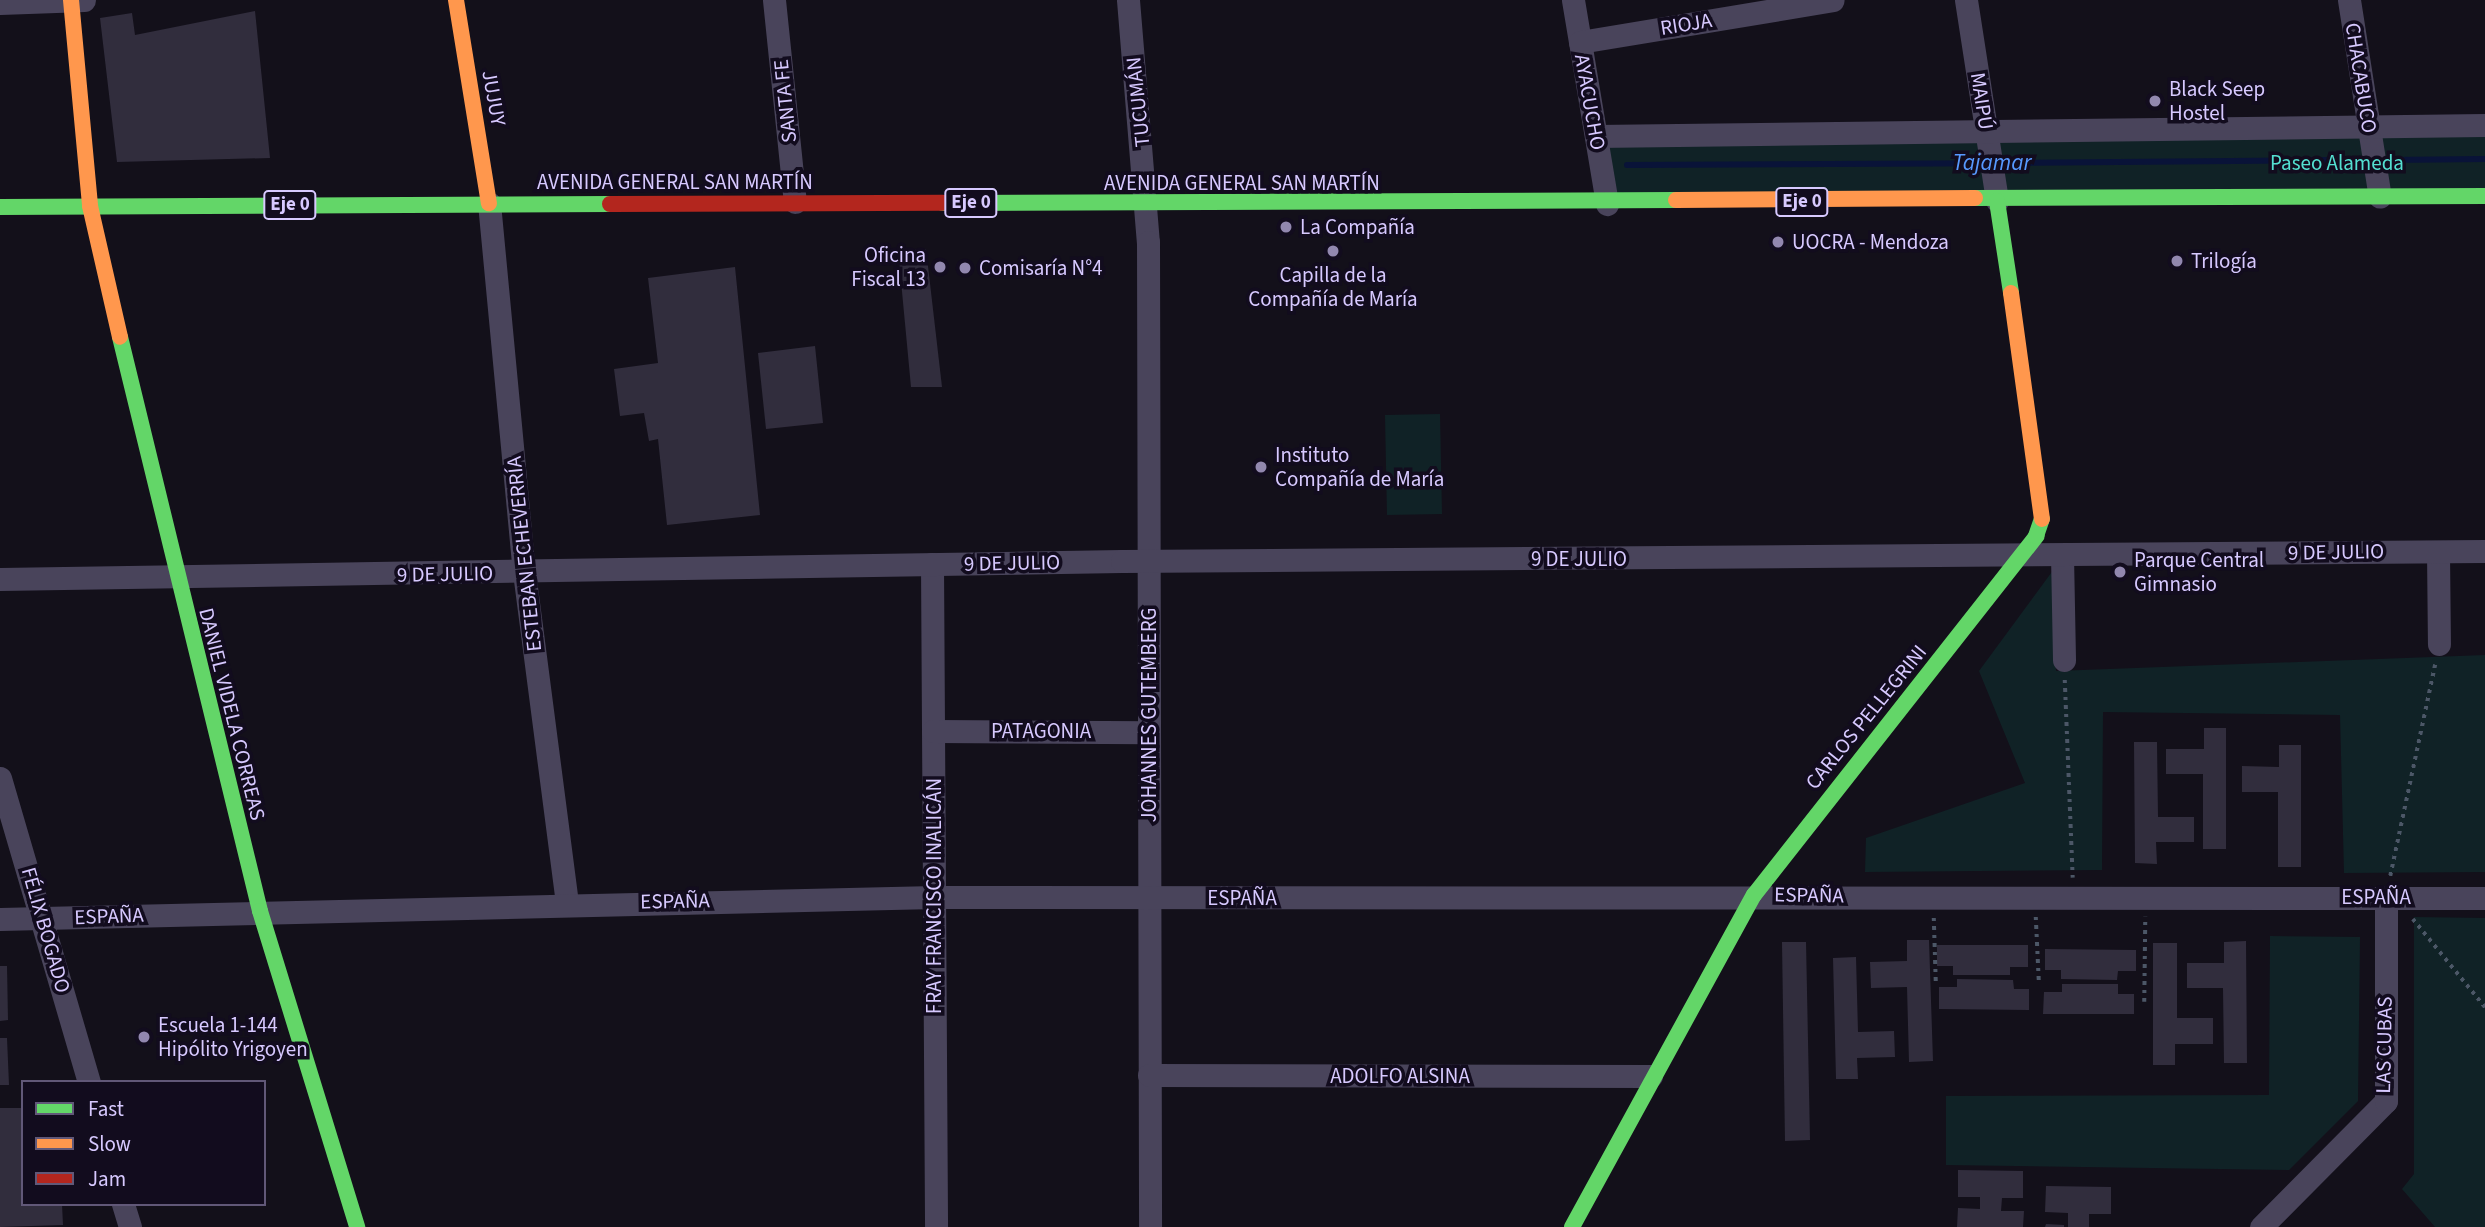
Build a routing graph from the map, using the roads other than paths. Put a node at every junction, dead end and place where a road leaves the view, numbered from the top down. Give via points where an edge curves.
1 (456, 0) edge
2 (774, 0) edge
3 (1128, 0) edge
4 (1573, 0) edge
5 (1833, 0) edge
6 (1966, 0) edge
7 (2349, 0) edge
8 (75, 1) edge
9 (0, 2) edge
10 (1580, 42) junction
11 (2485, 125) edge
12 (2369, 127) junction
13 (1987, 132) junction
14 (1596, 136) junction
15 (2485, 196) edge
16 (2380, 197) junction
17 (1997, 201) junction
18 (795, 202) junction
19 (489, 203) junction
20 (1147, 203) junction
21 (1607, 204) junction
22 (90, 206) junction
23 (0, 207) edge
24 (2485, 551) edge
25 (2438, 552) junction
26 (2025, 555) junction
27 (2062, 555) junction
28 (1148, 562) junction
29 (932, 564) junction
30 (524, 572) junction
31 (0, 579) edge
32 (176, 580) junction
33 (2439, 644) road end
34 (2064, 660) road end
35 (933, 731) junction
36 (1148, 732) junction
37 (0, 778) edge
38 (1754, 895) junction
39 (935, 897) junction
40 (2386, 897) junction
41 (1150, 898) junction
42 (2485, 898) edge
43 (567, 903) junction
44 (260, 911) junction
45 (43, 918) junction
46 (0, 919) edge
47 (1149, 1075) junction
48 (1651, 1076) junction
49 (88, 1080) edge
50 (125, 1206) edge
51 (130, 1227) edge
52 (357, 1227) edge
53 (936, 1227) edge
54 (1150, 1227) edge
55 (1572, 1227) edge
56 (2261, 1227) edge

1 - 19 street, JUJUY
2 - 18 street, SANTA FE
3 - 20 street, TUCUMÁN
4 - 10 street, AYACUCHO
5 - 10 street, RIOJA
6 - 13 street, MAIPÚ
7 - 12 street, CHACABUCO
8 - 9 street
8 - 22 street, DANIEL VIDELA CORREAS
10 - 14 street, AYACUCHO
11 - 12 street
12 - 13 street
12 - 16 street, CHACABUCO
13 - 14 street
13 - 17 street, MAIPÚ
14 - 21 street, AYACUCHO
15 - 16 street, AVENIDA GENERAL SAN MARTÍN / Eje 0
16 - 17 street, AVENIDA GENERAL SAN MARTÍN / Eje 0
17 - 21 street, AVENIDA GENERAL SAN MARTÍN / Eje 0
17 - 26 street, CARLOS PELLEGRINI via 2044,514
18 - 19 street, AVENIDA GENERAL SAN MARTÍN / Eje 0
18 - 20 street, AVENIDA GENERAL SAN MARTÍN / Eje 0
19 - 22 street, AVENIDA GENERAL SAN MARTÍN / Eje 0
19 - 30 street, ESTEBAN ECHEVERRÍA
20 - 21 street, AVENIDA GENERAL SAN MARTÍN / Eje 0
20 - 28 street, JOHANNES GUTEMBERG
22 - 23 street, AVENIDA GENERAL SAN MARTÍN / Eje 0
22 - 32 street, DANIEL VIDELA CORREAS
24 - 25 street, 9 DE JULIO
25 - 27 street, 9 DE JULIO
25 - 33 street
26 - 27 street, 9 DE JULIO
26 - 28 street, 9 DE JULIO
26 - 38 street, CARLOS PELLEGRINI
27 - 34 street
28 - 29 street, 9 DE JULIO
28 - 36 street, JOHANNES GUTEMBERG
29 - 30 street, 9 DE JULIO
29 - 35 street, FRAY FRANCISCO INALICÁN
30 - 32 street, 9 DE JULIO
30 - 43 street, ESTEBAN ECHEVERRÍA
31 - 32 street, 9 DE JULIO
32 - 44 street, DANIEL VIDELA CORREAS
35 - 36 street, PATAGONIA
35 - 39 street, FRAY FRANCISCO INALICÁN
36 - 41 street, JOHANNES GUTEMBERG
37 - 45 street, FÉLIX BOGADO
38 - 40 street, ESPAÑA
38 - 41 street, ESPAÑA
38 - 48 street, CARLOS PELLEGRINI
39 - 41 street, ESPAÑA
39 - 43 street, ESPAÑA
39 - 53 street, FRAY FRANCISCO INALICÁN
40 - 42 street, ESPAÑA
40 - 56 street, LAS CUBAS via 2386,1101
41 - 47 street, JOHANNES GUTEMBERG
43 - 44 street, ESPAÑA
44 - 45 street, ESPAÑA
44 - 52 street, DANIEL VIDELA CORREAS
45 - 46 street, ESPAÑA
45 - 49 street, FÉLIX BOGADO
47 - 48 street, ADOLFO ALSINA
47 - 54 street, JOHANNES GUTEMBERG
48 - 55 street, CARLOS PELLEGRINI
50 - 51 street

